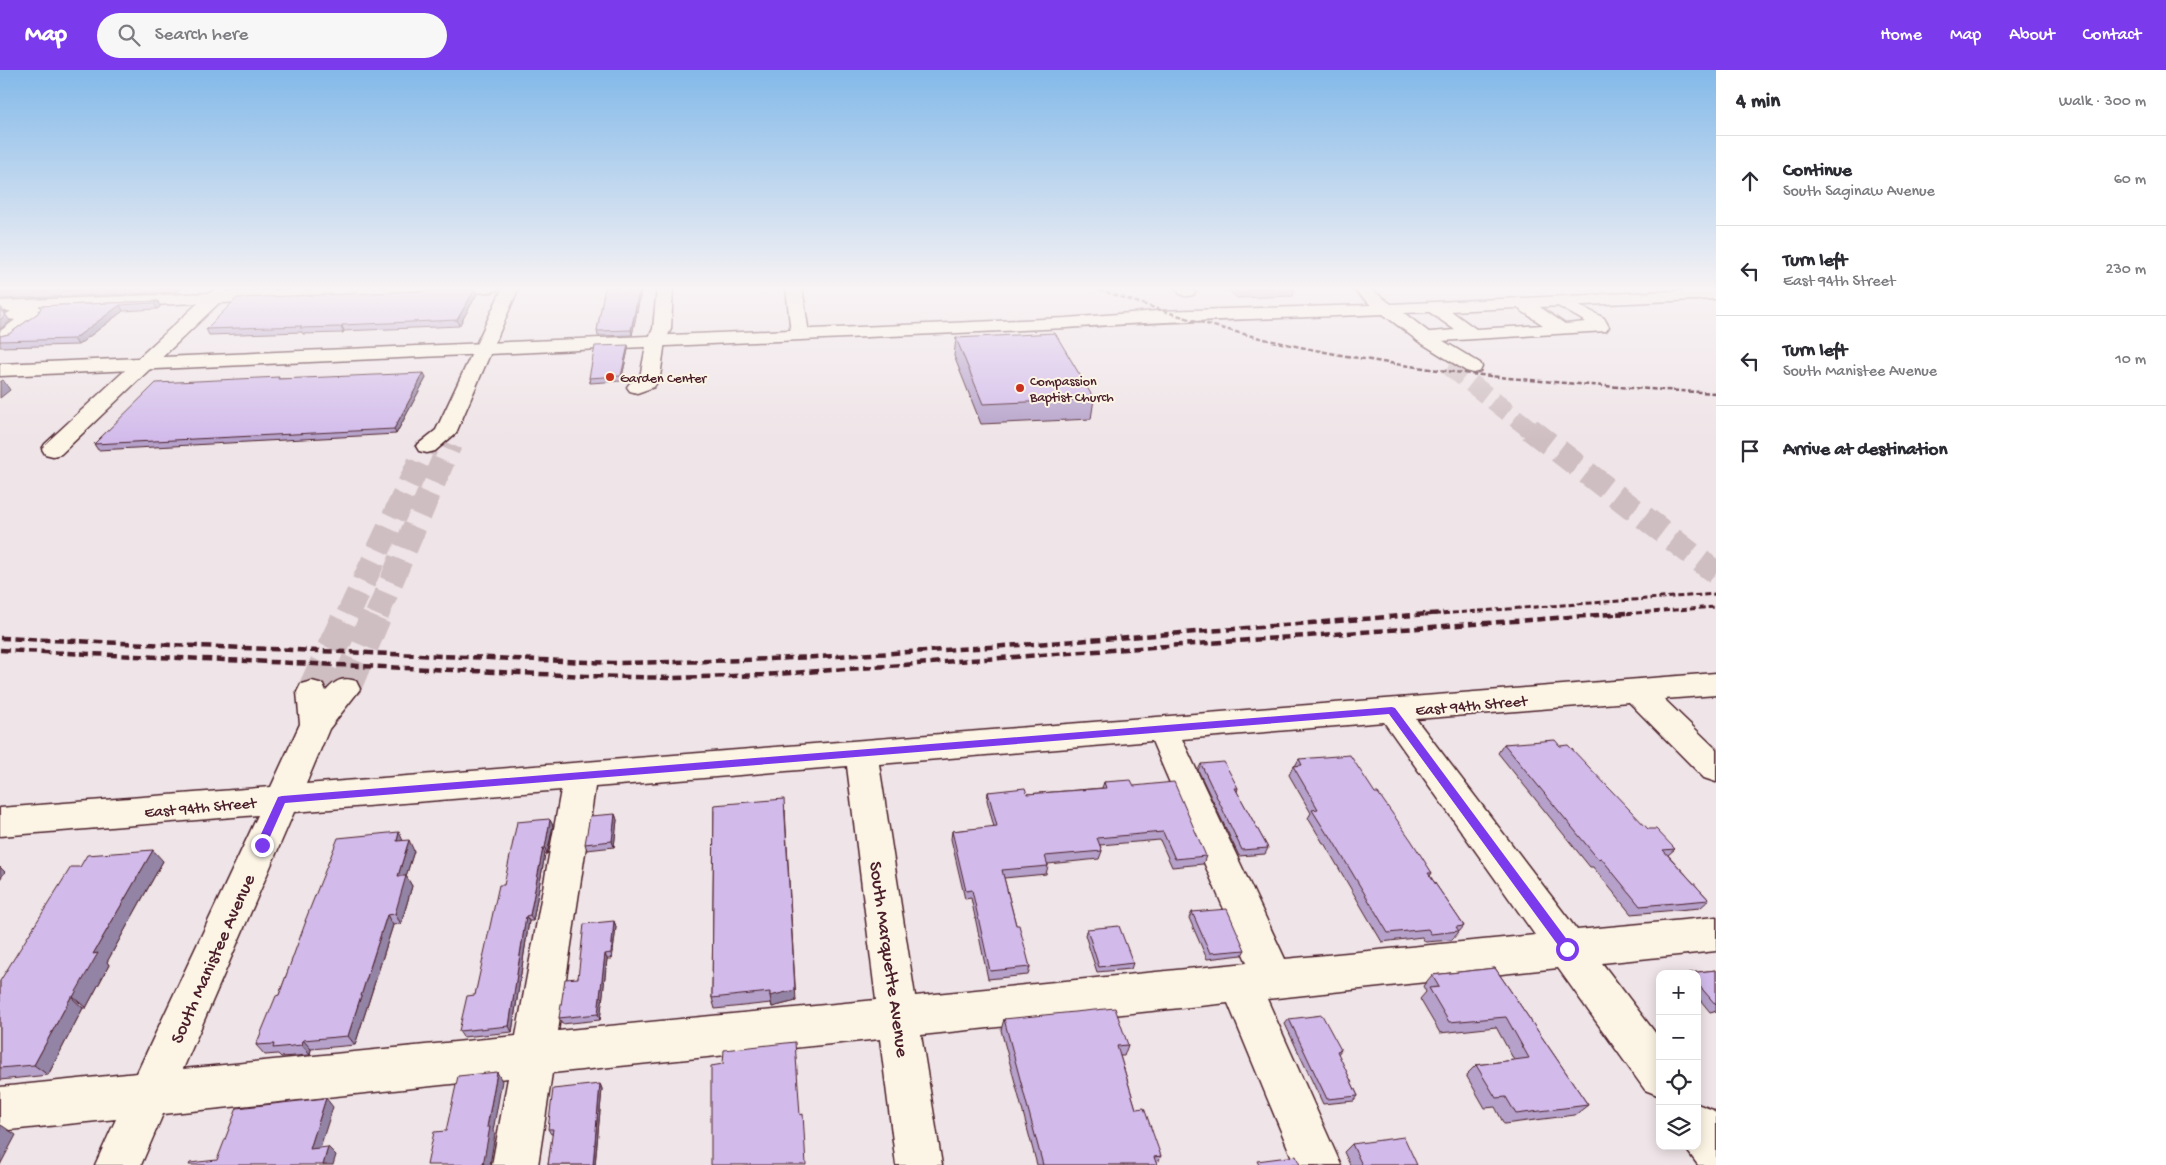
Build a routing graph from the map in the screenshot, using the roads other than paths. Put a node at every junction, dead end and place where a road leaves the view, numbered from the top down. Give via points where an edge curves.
1 (171, 338) edge
2 (488, 338) edge
3 (657, 338) edge
4 (716, 338) edge
5 (1425, 338) edge
6 (1426, 338) edge
7 (656, 341) junction
8 (483, 349) junction
9 (143, 364) junction
10 (1449, 366) tunnel mouth
11 (1473, 367) tunnel mouth
12 (0, 370) edge
13 (637, 387) dead end
14 (427, 446) tunnel mouth
15 (53, 449) dead end
16 (1716, 684) edge
17 (345, 689) tunnel mouth
18 (1637, 691) junction
19 (312, 692) tunnel mouth
20 (1392, 710) junction
21 (316, 724) junction
22 (1162, 729) junction
23 (861, 753) junction
24 (1716, 769) edge
25 (580, 776) junction
26 (282, 800) junction
27 (0, 822) edge
28 (1716, 934) edge
29 (1567, 949) junction
30 (1257, 981) junction
31 (899, 1017) junction
32 (532, 1054) junction
33 (1656, 1070) edge
34 (150, 1093) junction
35 (0, 1109) edge
36 (1701, 1131) edge
37 (1716, 1151) edge
38 (118, 1165) edge
39 (514, 1165) edge
40 (919, 1165) edge
41 (1318, 1165) edge

1 - 9 street
2 - 8 street
3 - 7 street
4 - 7 street
5 - 10 street
6 - 11 street
7 - 8 street
7 - 13 street via 650,377 647,383
8 - 9 street
8 - 14 street via 448,438
9 - 12 street
9 - 15 street
16 - 18 street, East 94th Street
17 - 21 street, South Manistee Avenue
18 - 20 street, East 94th Street
18 - 24 street
19 - 21 street
20 - 22 street, East 94th Street
20 - 29 street
21 - 26 street, South Manistee Avenue
22 - 23 street, East 94th Street
22 - 30 street
23 - 25 street, East 94th Street
23 - 31 street, South Marquette Avenue
25 - 26 street, East 94th Street
25 - 32 street
26 - 27 street, East 94th Street
26 - 34 street, South Manistee Avenue
28 - 29 street
29 - 30 street
29 - 33 street
30 - 31 street
30 - 41 street
31 - 32 street
31 - 40 street, South Marquette Avenue
32 - 34 street
32 - 39 street
34 - 35 street
34 - 38 street, South Manistee Avenue
36 - 37 street

